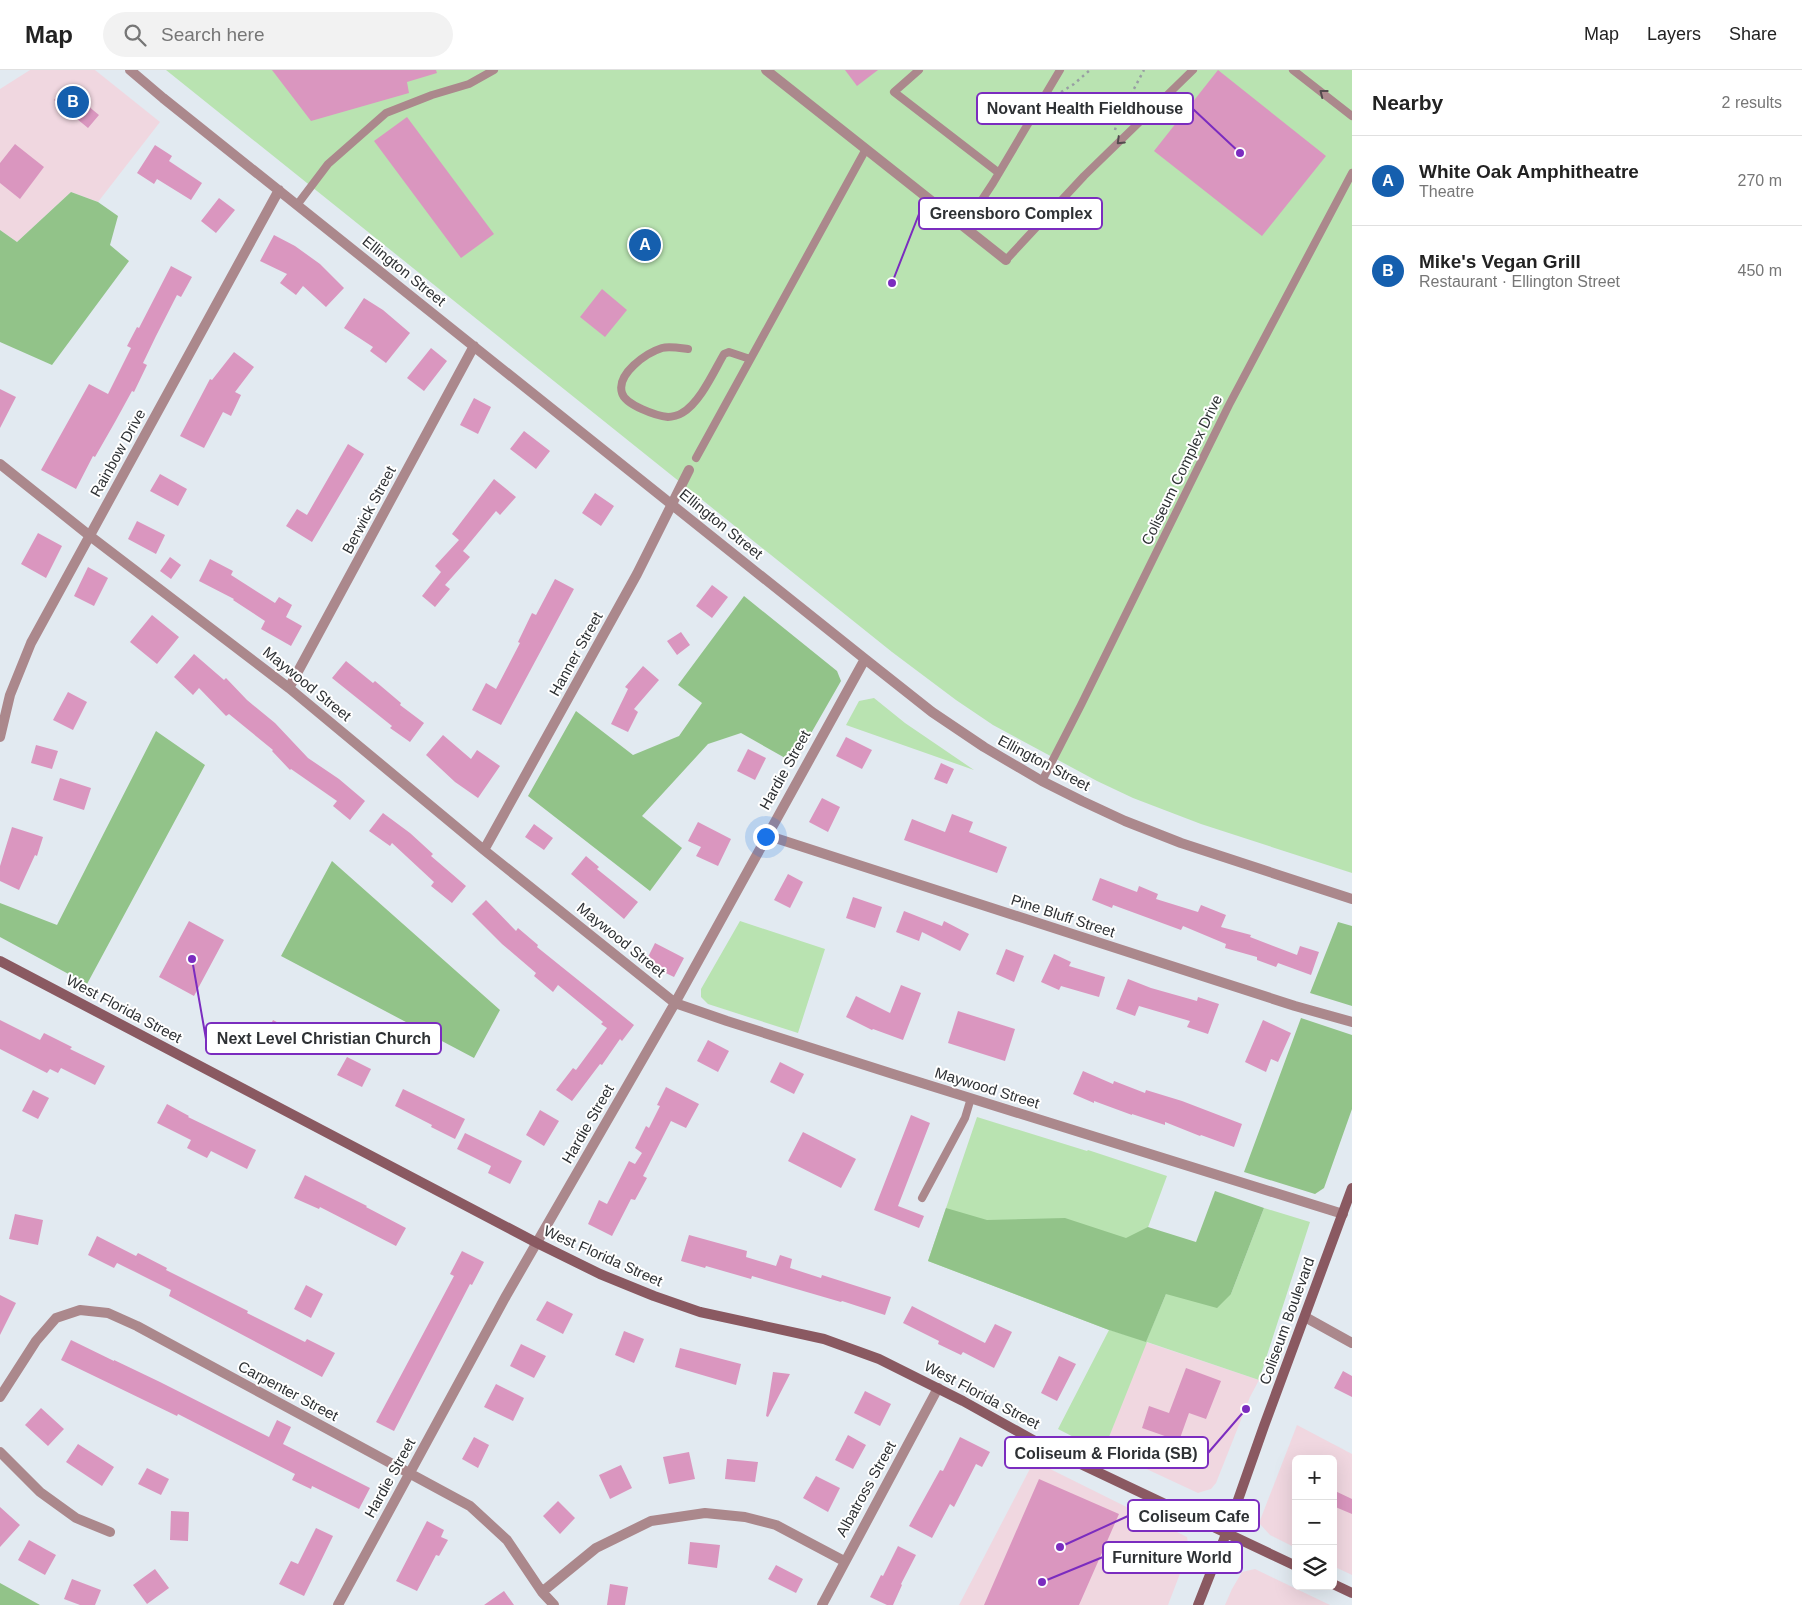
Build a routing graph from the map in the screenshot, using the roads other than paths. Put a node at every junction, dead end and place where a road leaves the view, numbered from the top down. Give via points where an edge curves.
1 (130, 70) edge
2 (494, 70) edge
3 (766, 70) edge
4 (919, 70) edge
5 (1060, 70) edge
6 (1193, 70) edge
7 (1293, 70) edge
8 (1352, 116) edge
9 (866, 149) junction
10 (999, 173) junction
11 (1352, 173) edge
12 (279, 190) junction
13 (297, 205) junction
14 (964, 227) junction
15 (1006, 260) joint
16 (474, 346) junction
17 (688, 349) dead end
18 (750, 359) junction
19 (696, 458) dead end
20 (0, 464) edge
21 (689, 470) dead end
22 (672, 504) junction
23 (90, 536) junction
24 (865, 659) junction
25 (289, 688) junction
26 (0, 736) edge
27 (1042, 781) junction
28 (766, 835) junction
29 (484, 850) junction
30 (1352, 899) edge
31 (0, 960) edge
32 (675, 1003) junction
33 (1352, 1022) edge
34 (971, 1098) junction
35 (1352, 1188) edge
36 (922, 1198) dead end
37 (1343, 1214) junction
38 (537, 1243) junction
39 (1305, 1317) junction
40 (1352, 1343) edge
41 (938, 1388) junction
42 (0, 1397) edge
43 (0, 1452) edge
44 (410, 1474) junction
45 (110, 1532) dead end
46 (1226, 1534) junction
47 (844, 1561) junction
48 (1292, 1564) edge
49 (1337, 1586) edge
50 (542, 1592) junction
51 (1352, 1593) edge
52 (338, 1605) edge
53 (554, 1605) edge
54 (822, 1605) edge
55 (1198, 1605) edge

1 - 12 street, Ellington Street
2 - 13 lane via 469,84 386,113 328,164
3 - 9 street
4 - 10 lane via 894,92
5 - 10 lane
6 -> 15 lane via 1072,188
8 -> 7 lane
9 - 14 street
9 - 18 lane
10 - 14 lane
11 - 27 lane, Coliseum Complex Drive via 1229,404
12 - 13 street, Ellington Street
12 - 23 street, Rainbow Drive
13 - 16 street, Ellington Street
14 - 15 street
16 - 22 street, Ellington Street
16 - 25 street, Berwick Street
17 - 18 lane via 664,348 644,356 630,368 622,382 622,394 628,401 651,413 670,418 695,401 724,354 729,352
18 - 19 lane
20 - 23 street, Maywood Street
21 - 22 street, Hanner Street
22 - 24 street, Ellington Street
22 - 29 street, Hanner Street via 638,574
23 - 25 street, Maywood Street
23 - 26 street, Rainbow Drive via 31,643 10,695
24 - 27 street, Ellington Street via 984,748
24 - 28 street, Hardie Street
25 - 29 street, Maywood Street
27 - 30 street, Ellington Street via 1157,834
28 - 32 street, Hardie Street
28 - 33 street, Pine Bluff Street
29 - 32 street, Maywood Street
31 - 38 main road, West Florida Street
32 - 34 street, Maywood Street
32 - 38 street, Hardie Street
34 - 36 lane via 965,1118
34 - 37 street, Maywood Street
35 - 37 main road, Coliseum Boulevard
37 - 39 main road, Coliseum Boulevard
38 - 41 main road, West Florida Street via 654,1296 700,1312 824,1339 879,1359
38 - 44 street, Hardie Street
39 - 40 street
39 - 46 main road, Coliseum Boulevard
41 - 46 main road, West Florida Street via 1052,1450
41 - 47 street, Albatross Street
42 - 44 street, Carpenter Street via 36,1341 56,1318 80,1310 108,1313
43 - 45 street via 40,1492 76,1518
44 - 50 street, Carpenter Street via 470,1506 507,1540
44 - 52 street, Hardie Street
46 - 48 main road, West Florida Street
46 - 55 main road, Coliseum Boulevard
47 - 50 street via 776,1525 745,1517 705,1513 651,1521 596,1548
47 - 54 street, Albatross Street
49 - 51 main road
50 - 53 street, Carpenter Street

